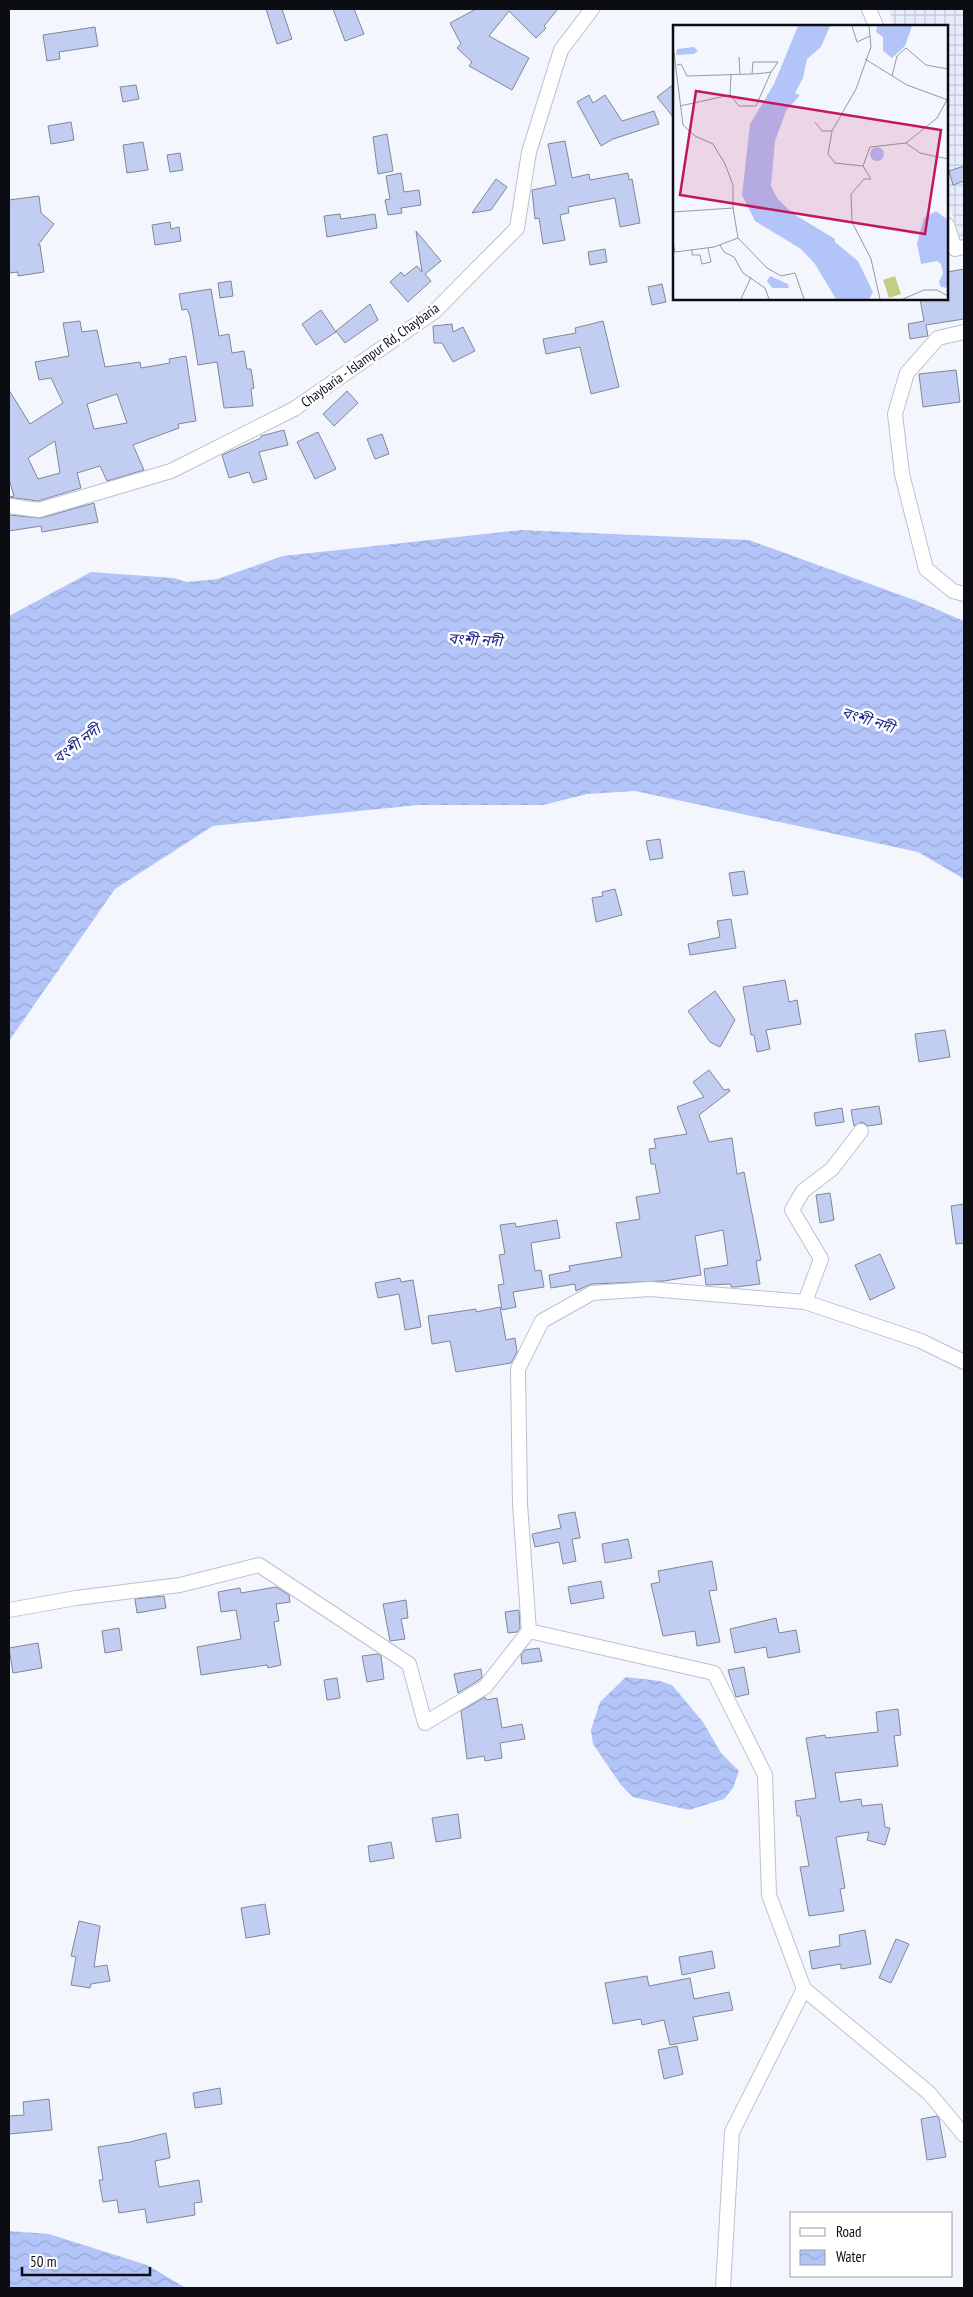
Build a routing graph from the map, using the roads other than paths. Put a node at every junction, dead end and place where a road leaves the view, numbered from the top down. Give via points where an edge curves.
1 (592, 9) edge
2 (869, 9) edge
3 (876, 25) edge
4 (948, 228) edge
5 (964, 247) edge
6 (964, 332) edge
7 (9, 506) edge
8 (964, 594) edge
9 (861, 1131) dead end
10 (806, 1302) junction
11 (964, 1362) edge
12 (9, 1610) edge
13 (529, 1631) junction
14 (804, 1990) junction
15 (964, 2135) edge
16 (723, 2288) edge

1 - 7 street, Chaybaria - Islampur Rd, Chaybaria via 562,50 529,152 517,228 434,312 294,409 171,471 40,510
2 - 3 street
4 - 5 street via 955,249
6 - 8 street via 938,338 907,372 895,414 902,474 926,569 953,591
9 - 10 street via 832,1169 803,1191 792,1210 821,1259
10 - 11 street via 921,1341
10 - 13 street via 650,1289 592,1293 542,1321 518,1369 520,1504
12 - 13 street via 180,1585 259,1565 409,1664 425,1723 485,1687
13 - 14 street via 714,1674 765,1775 769,1895
14 - 15 street via 929,2093
14 - 16 street via 732,2132

